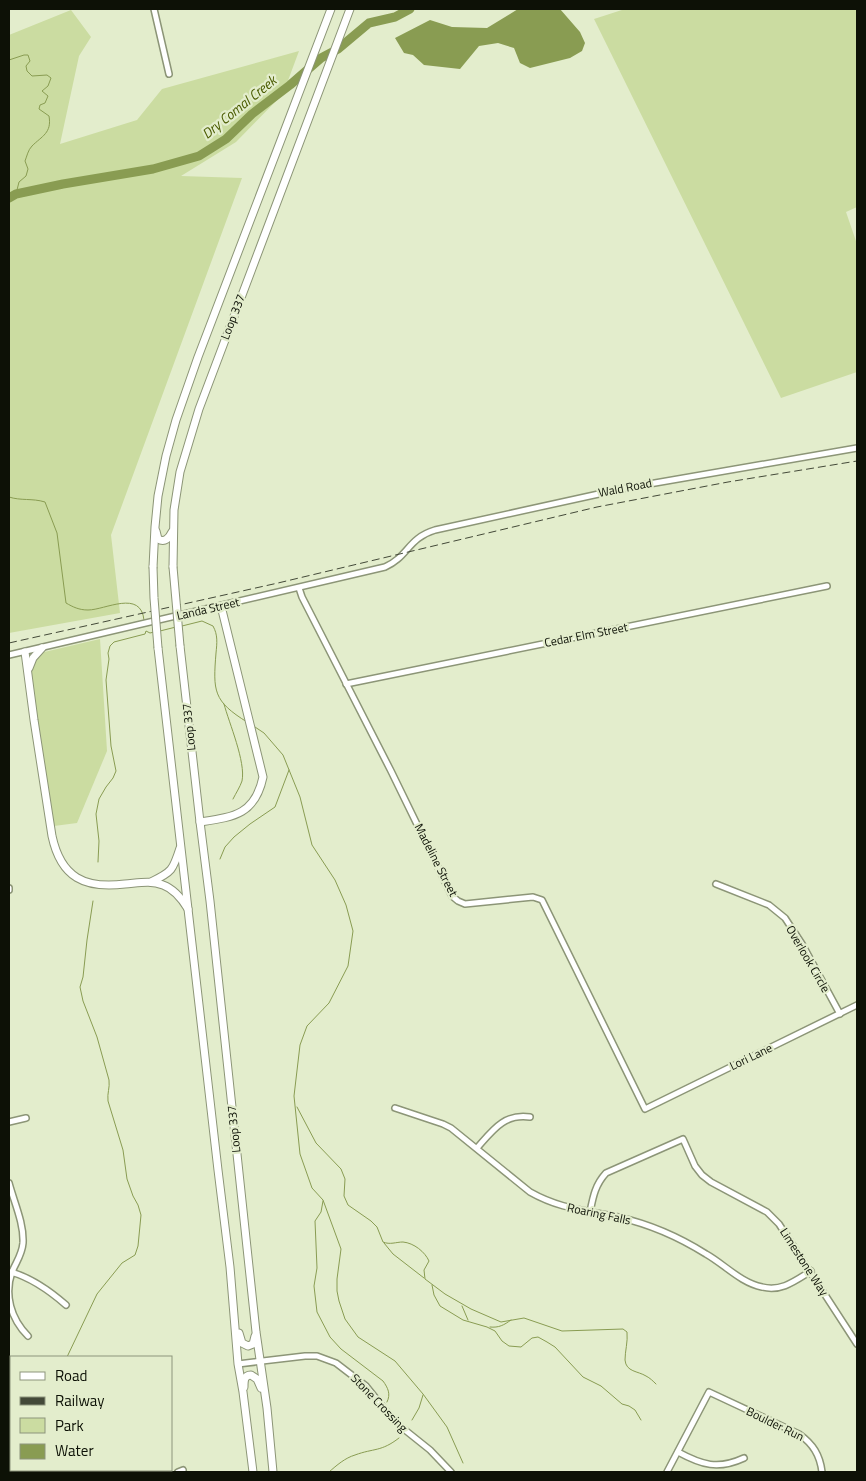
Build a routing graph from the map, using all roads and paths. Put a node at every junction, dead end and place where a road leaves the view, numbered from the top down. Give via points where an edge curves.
1 (154, 9) edge
2 (331, 9) edge
3 (350, 9) edge
4 (169, 74) dead end
5 (857, 448) edge
6 (155, 523) junction
7 (173, 528) junction
8 (403, 554) joint
9 (827, 586) dead end
10 (299, 588) junction
11 (221, 606) junction
12 (42, 648) junction
13 (25, 652) junction
14 (9, 656) edge
15 (28, 673) junction
16 (346, 684) junction
17 (200, 822) junction
18 (181, 844) junction
19 (151, 882) junction
20 (716, 884) dead end
21 (189, 910) junction
22 (857, 1005) edge
23 (840, 1014) junction
24 (395, 1108) dead end
25 (645, 1109) joint
26 (530, 1117) dead end
27 (26, 1118) dead end
28 (9, 1122) edge
29 (476, 1148) junction
30 (9, 1183) edge
31 (10, 1197) edge
32 (590, 1212) junction
33 (811, 1271) junction
34 (10, 1272) edge
35 (66, 1305) dead end
36 (235, 1321) junction
37 (256, 1332) junction
38 (28, 1336) dead end
39 (857, 1344) edge
40 (260, 1361) junction
41 (238, 1364) junction
42 (243, 1392) junction
43 (268, 1408) junction
44 (678, 1452) junction
45 (744, 1458) dead end
46 (253, 1472) edge
47 (273, 1472) edge
48 (451, 1472) edge
49 (667, 1472) edge
50 (822, 1472) edge

1 - 4 street
2 - 6 main road, Loop 337 via 182,402 166,456
3 - 7 main road, Loop 337 via 199,409 180,472
5 - 8 street, Wald Road via 626,488 435,530 421,535
6 - 7 main road via 157,536 162,540 169,537
6 - 18 main road, Loop 337, bridge via 153,567 158,648
7 - 17 main road, Loop 337, bridge via 180,646
8 - 10 street, Landa Street via 385,567
9 - 16 street, Cedar Elm Street
10 - 11 street, Landa Street
10 - 16 street, Madeline Street
11 - 12 street, Landa Street
11 - 17 main road via 263,777 253,803 241,813
12 - 13 street, Landa Street
12 - 15 main road via 33,658
13 - 14 street, Landa Street
13 - 15 main road
15 - 19 main road via 52,836 60,860 72,874 91,884 112,886
16 - 25 street, Madeline Street via 455,900 465,904 533,897 543,902
17 - 37 main road, Loop 337
18 - 19 main road via 175,863 167,874
18 - 21 main road, Loop 337
19 - 21 main road via 176,893
20 - 23 street, Overlook Circle via 769,905 785,918
21 - 36 main road, Loop 337
22 - 23 street, Lori Lane
23 - 25 street, Lori Lane
24 - 29 street, Roaring Falls via 443,1124
26 - 29 street via 514,1117 497,1126
27 - 28 street
29 - 32 street, Roaring Falls via 537,1196 558,1206
30 - 31 street
31 - 34 street via 23,1237 21,1254
32 - 33 street, Roaring Falls via 667,1233 759,1287 783,1288
32 - 33 street, Limestone Way via 594,1190 606,1173 684,1139 702,1175 774,1218
33 - 39 street, Limestone Way
34 - 35 street via 40,1285
34 - 38 street via 10,1307 20,1328
36 - 37 main road via 246,1346 252,1346
36 - 41 main road, Loop 337
37 - 40 main road, Loop 337
40 - 41 street, Stone Crossing
40 - 43 main road, Loop 337
40 - 48 street, Stone Crossing via 317,1356 336,1363 366,1386 395,1422
41 - 42 main road, Loop 337
42 - 43 main road via 245,1378 253,1375 260,1384
42 - 46 main road, Loop 337
43 - 47 main road, Loop 337
44 - 45 street via 694,1461 712,1465 732,1464
44 - 49 street
44 - 50 street, Boulder Run via 709,1392 799,1434 818,1453

